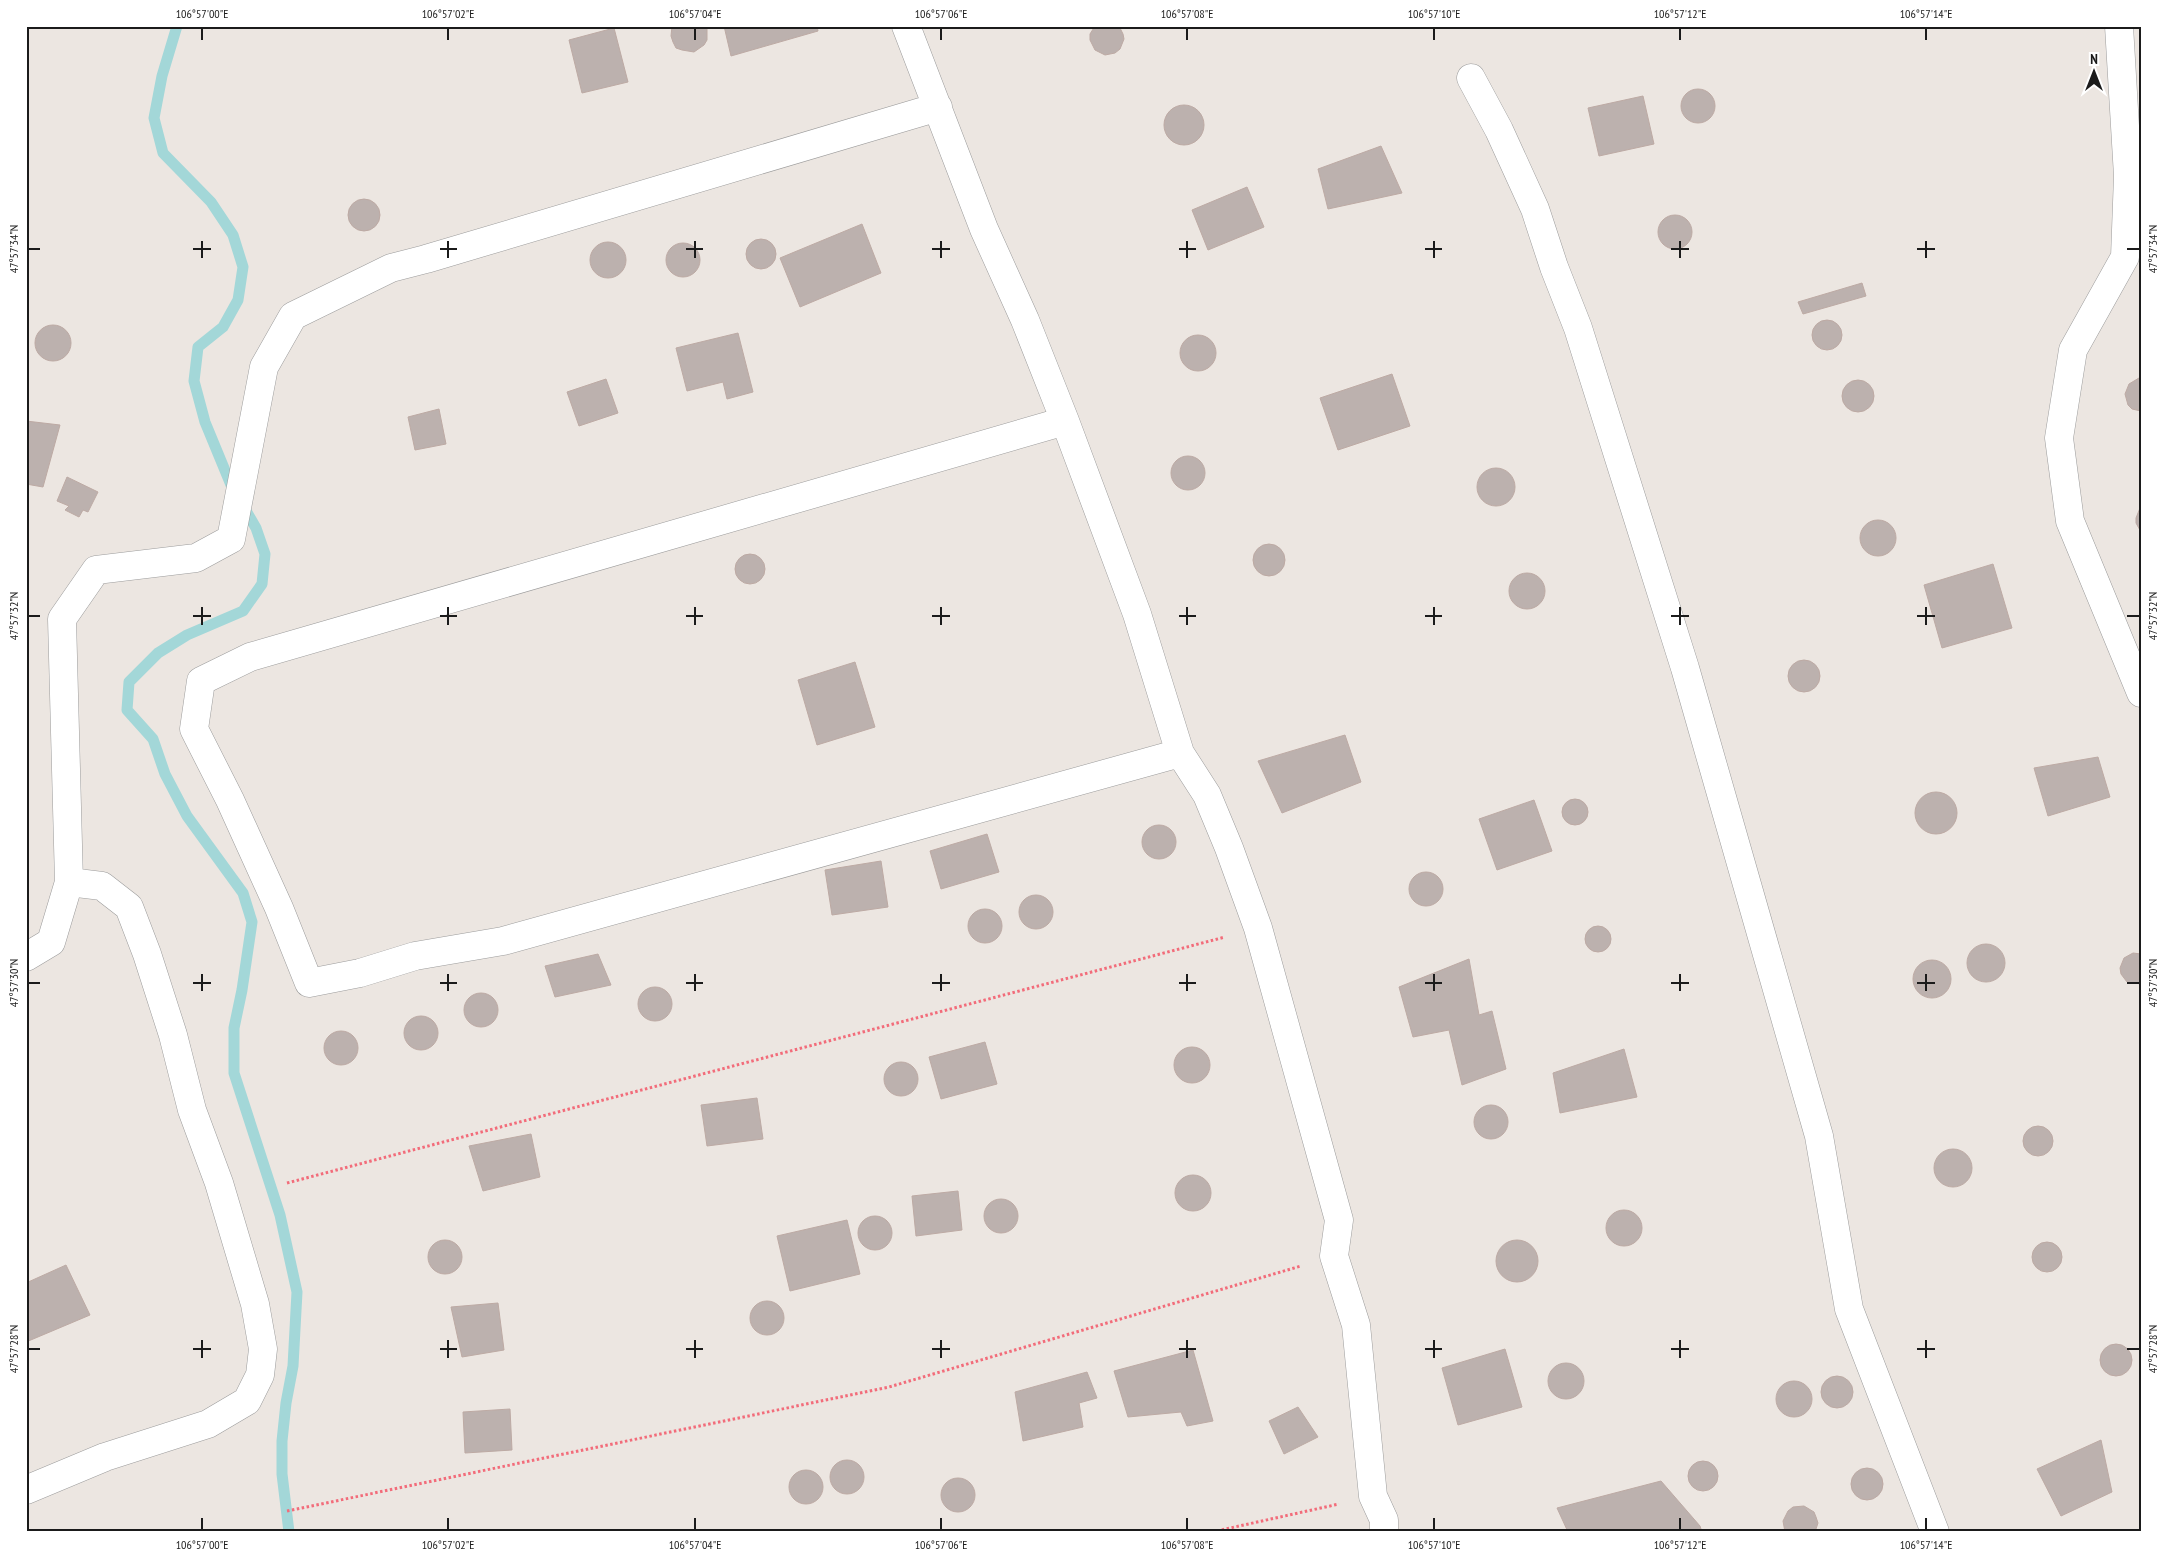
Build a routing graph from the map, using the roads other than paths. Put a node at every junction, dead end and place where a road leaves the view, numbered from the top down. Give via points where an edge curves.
1 (906, 26) edge
2 (2120, 26) edge
3 (1471, 78) dead end
4 (938, 107) junction
5 (1065, 421) junction
6 (2141, 693) edge
7 (1180, 753) junction
8 (69, 882) junction
9 (26, 957) edge
10 (26, 1490) edge
11 (1384, 1532) edge
12 (1935, 1532) edge

1 - 4 street
2 - 6 street via 2128,176 2125,258 2073,350 2059,438 2070,521
3 - 12 street via 1535,209 1581,338 1686,668 1819,1136 1849,1309
4 - 5 street via 984,229
4 - 8 street via 391,268 294,316 264,367 231,539 196,558 96,570 62,619
5 - 7 street via 1137,614
5 - 7 street via 250,657 201,681 194,729 230,800 310,983 360,973 414,956 503,941
7 - 11 street via 1207,795 1258,928 1339,1220 1334,1256 1356,1325 1373,1496 1384,1520
8 - 9 street via 50,942
8 - 10 street via 102,886 130,907 173,1035 192,1110 219,1183 255,1304 263,1349 260,1375 247,1401 208,1424 105,1457

